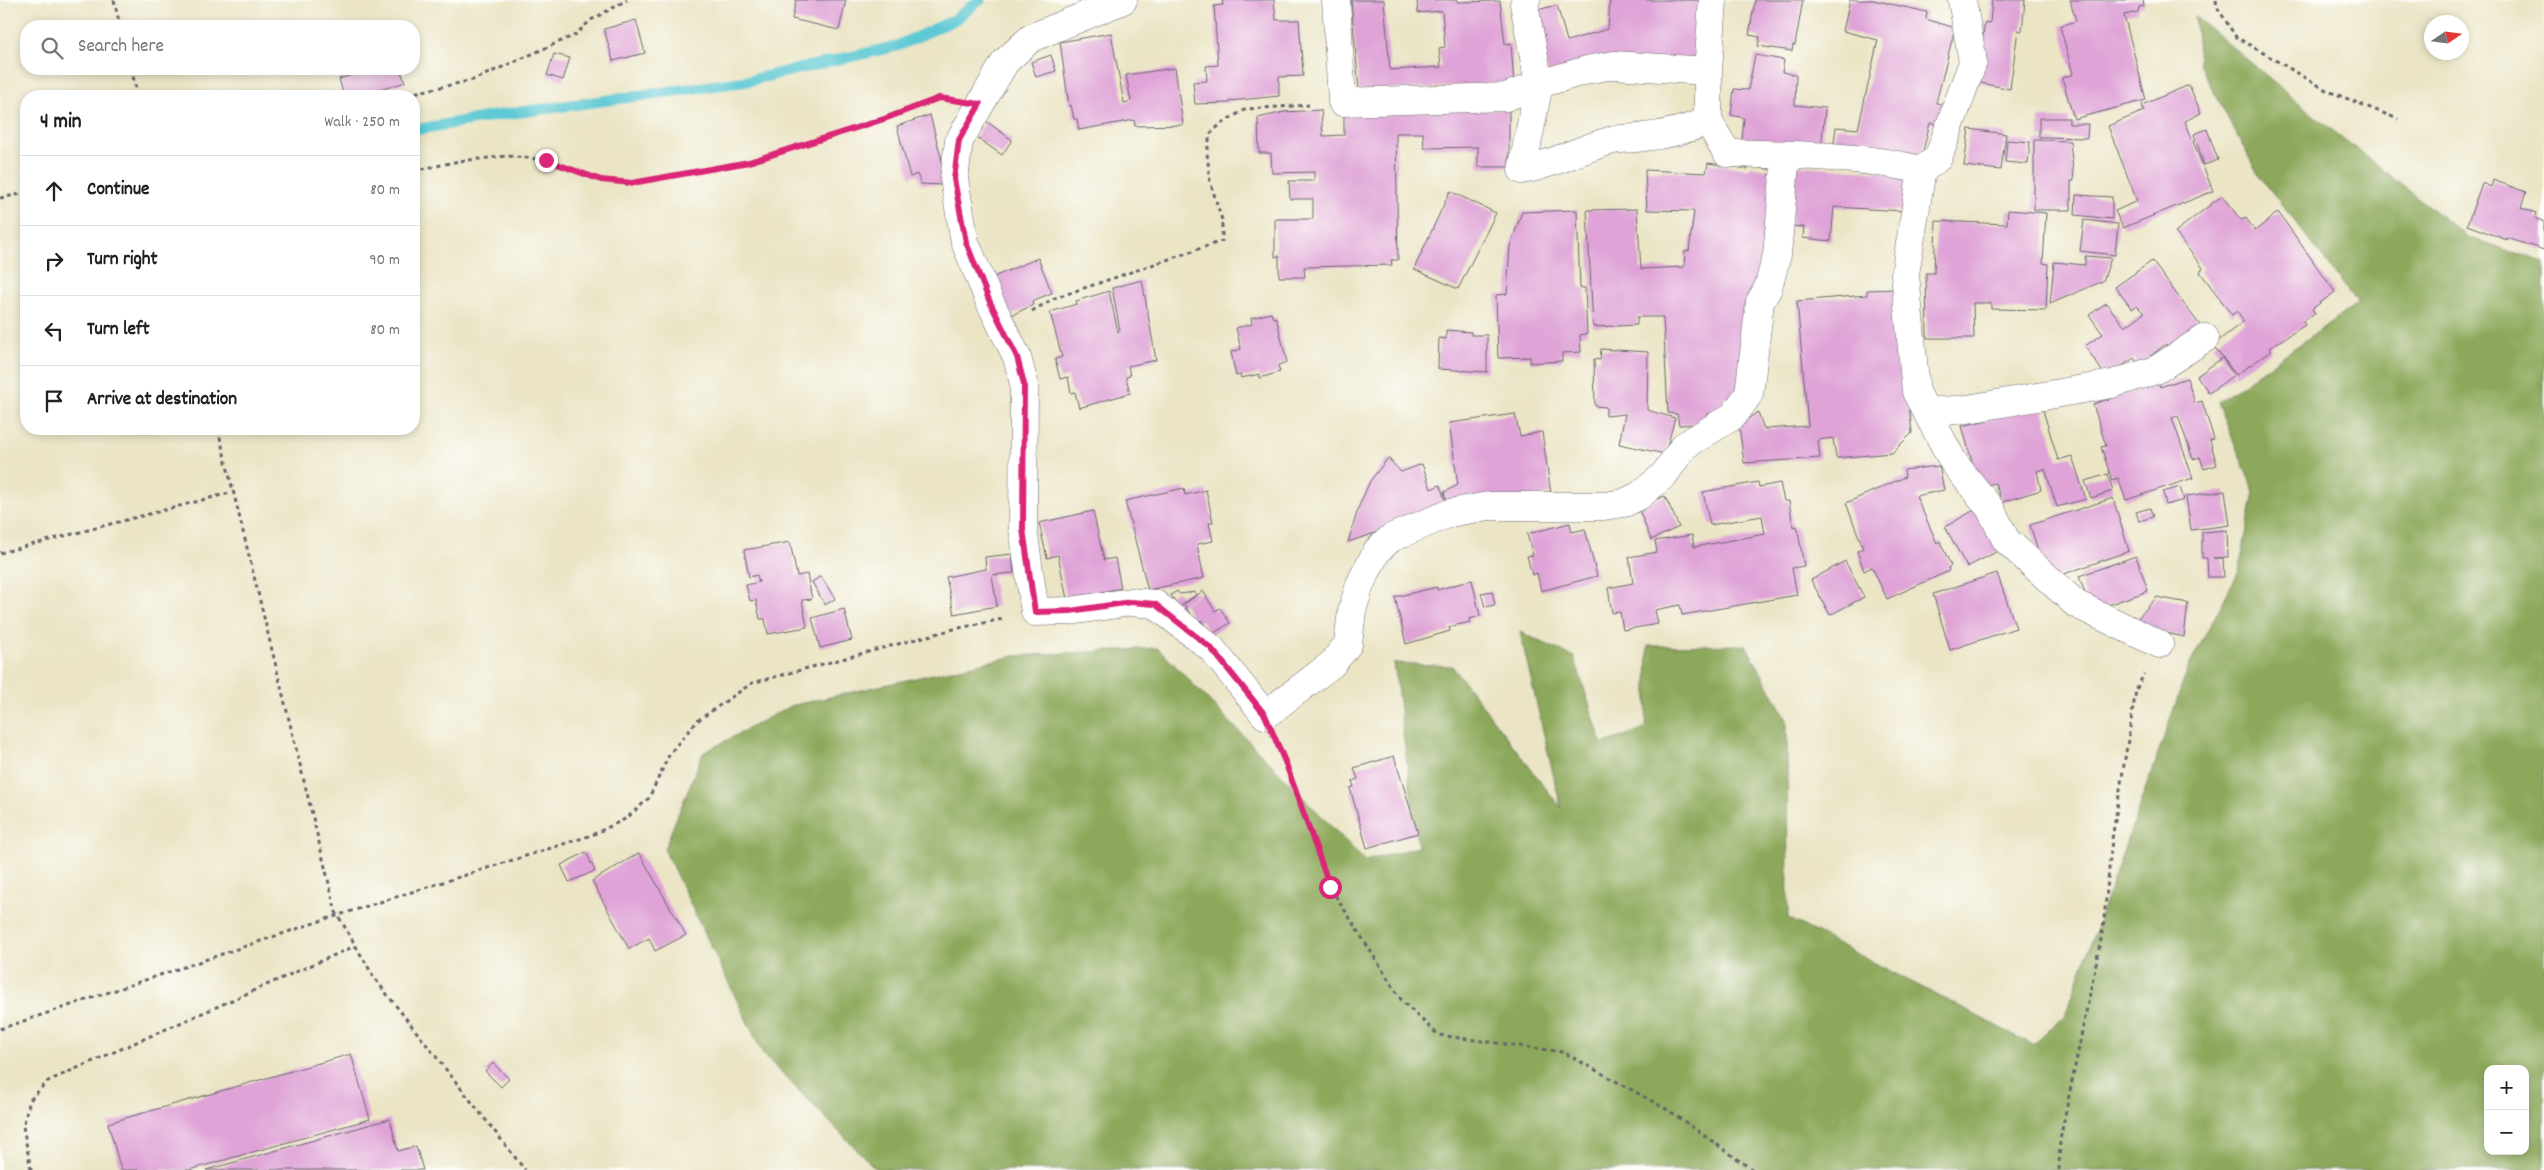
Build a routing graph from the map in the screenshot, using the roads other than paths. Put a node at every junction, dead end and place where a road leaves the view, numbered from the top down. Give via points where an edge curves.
1 (1123, 0) edge
2 (1336, 0) edge
3 (1526, 0) edge
4 (1713, 0) edge
5 (1962, 0) edge
6 (1708, 71) junction
7 (1539, 84) junction
8 (1708, 121) junction
9 (1786, 154) junction
10 (1922, 170) junction
11 (2205, 338) dead end
12 (1927, 412) junction
13 (2160, 644) road end

1 - 9 street via 1031,38 1005,62 959,140 954,179 966,242 1017,357 1024,384 1023,529 1035,612 1070,611 1131,602 1155,604 1211,648 1265,715 1332,664 1348,644 1352,611 1360,584 1377,551 1391,538 1450,513 1488,506 1604,506 1624,503 1639,496 1664,475 1684,446 1733,416 1749,394 1760,302 1768,288 1777,255
2 - 7 street via 1342,102 1506,97
3 - 7 street via 1524,4
4 - 6 street
5 - 10 street via 1973,62 1938,158
6 - 7 street via 1614,65
6 - 8 street
7 - 8 street via 1522,170 1616,140 1663,134
8 - 9 street via 1726,153
9 - 10 street via 1887,162
10 - 12 street via 1905,274 1916,392
11 - 12 street via 2156,370 2112,384 1968,409
12 - 13 street via 1954,463 1990,508 2006,540 2076,604

